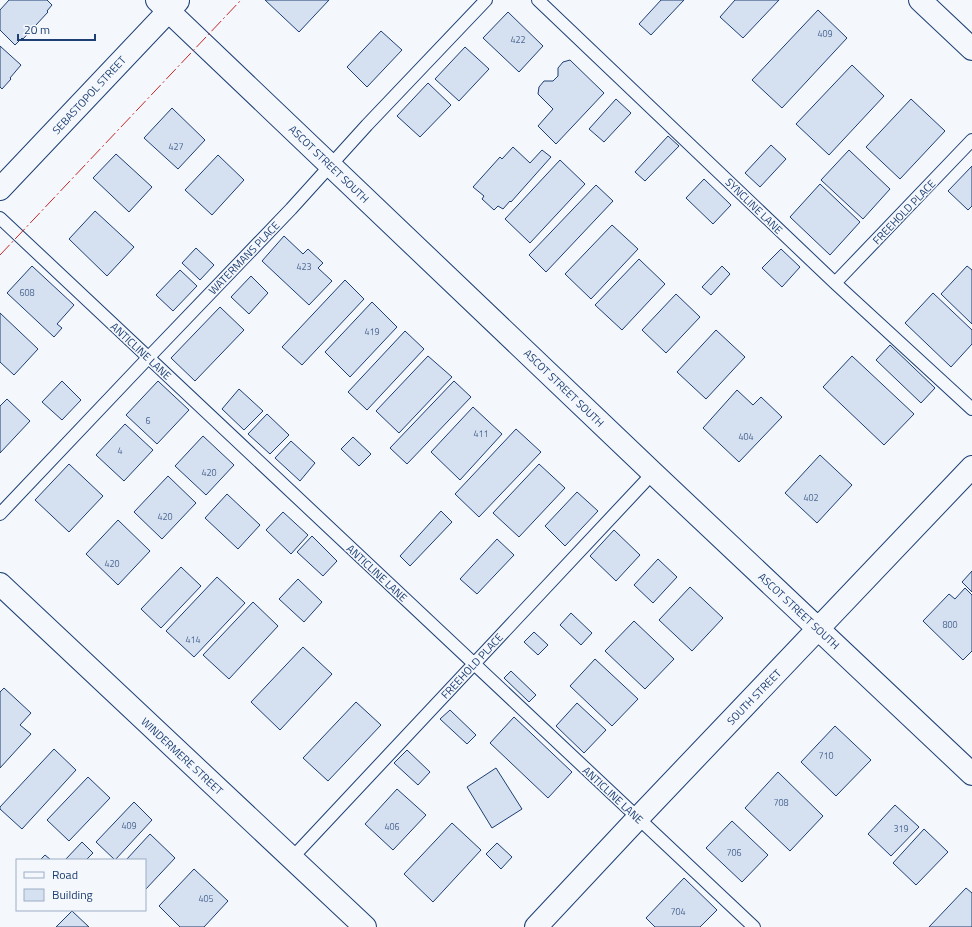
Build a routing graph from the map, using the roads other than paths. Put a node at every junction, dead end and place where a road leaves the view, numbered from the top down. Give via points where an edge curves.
1 (486, 0) edge
2 (538, 0) edge
3 (920, 0) edge
4 (168, 4) edge
5 (972, 49) edge
6 (972, 140) edge
7 (330, 165) junction
8 (0, 189) edge
9 (0, 218) edge
10 (835, 283) junction
11 (148, 358) junction
12 (972, 409) edge
13 (972, 467) edge
14 (653, 473) junction
15 (0, 514) edge
16 (0, 584) edge
17 (818, 629) junction
18 (474, 664) junction
19 (972, 774) edge
20 (638, 818) junction
21 (292, 858) junction
22 (365, 927) edge
23 (536, 927) edge
24 (754, 927) edge

1 - 7 lane, WATERMANS PLACE
2 - 10 lane, SYNCLINE LANE
3 - 5 street
4 - 7 street, ASCOT STREET SOUTH
4 - 8 street, SEBASTOPOL STREET
6 - 10 lane, FREEHOLD PLACE
7 - 11 lane, WATERMANS PLACE
7 - 14 street, ASCOT STREET SOUTH
9 - 11 lane, ANTICLINE LANE
10 - 12 lane, SYNCLINE LANE
11 - 15 lane, WATERMANS PLACE
11 - 18 lane, ANTICLINE LANE
13 - 17 street, SOUTH STREET
14 - 17 street, ASCOT STREET SOUTH
14 - 18 lane, FREEHOLD PLACE
16 - 21 street, WINDERMERE STREET
17 - 19 street, ASCOT STREET SOUTH
17 - 20 street, SOUTH STREET
18 - 20 lane, ANTICLINE LANE
18 - 21 lane, FREEHOLD PLACE
20 - 23 street, SOUTH STREET
20 - 24 lane, ANTICLINE LANE
21 - 22 street, WINDERMERE STREET

